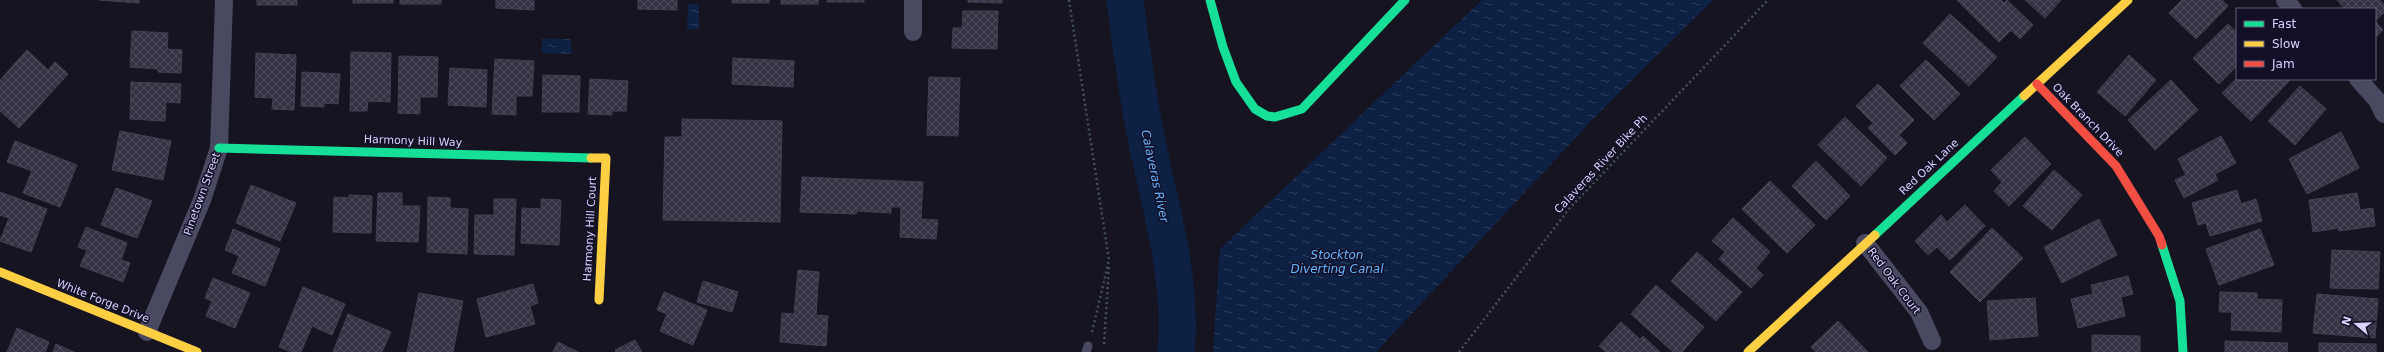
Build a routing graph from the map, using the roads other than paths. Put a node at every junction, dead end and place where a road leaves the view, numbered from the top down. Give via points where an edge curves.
1 (224, 0) edge
2 (913, 0) edge
3 (1210, 0) edge
4 (1405, 0) edge
5 (2128, 0) edge
6 (2285, 0) edge
7 (2292, 8) edge
8 (913, 32) dead end
9 (2359, 80) edge
10 (2036, 84) junction
11 (2382, 103) edge
12 (219, 148) junction
13 (606, 158) joint
14 (1865, 243) junction
15 (0, 272) edge
16 (599, 300) dead end
17 (147, 332) junction
18 (1932, 341) dead end
19 (197, 352) edge
20 (1748, 352) edge
21 (2183, 352) edge

1 - 12 street, Pinetown Street
2 - 8 street
3 - 4 street via 1226,57 1240,90 1254,109 1267,116 1302,109
5 - 10 street, Red Oak Lane
6 - 7 street
9 - 11 street
10 - 14 street, Red Oak Lane
10 - 21 street, Oak Branch Drive via 2116,166 2159,236 2180,301
12 - 13 street, Harmony Hill Way
12 - 17 street, Pinetown Street via 202,200
13 - 16 street, Harmony Hill Court
14 - 18 street, Red Oak Court via 1919,312
14 - 20 street, Red Oak Lane
15 - 17 street, White Forge Drive
17 - 19 street, White Forge Drive

